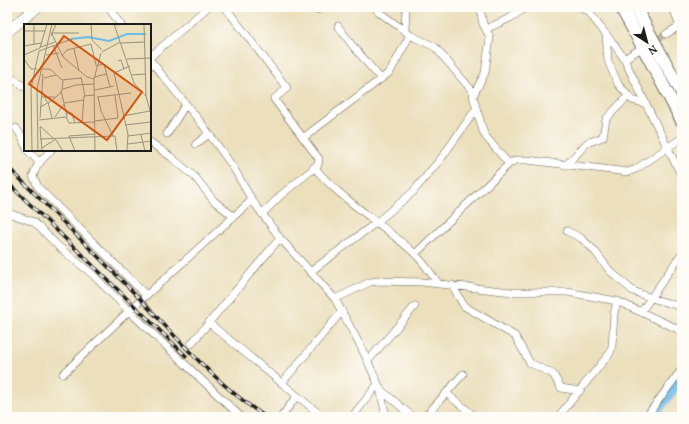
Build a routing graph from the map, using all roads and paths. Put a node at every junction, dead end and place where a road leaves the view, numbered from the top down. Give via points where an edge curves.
1 (37, 7) edge
2 (108, 7) edge
3 (208, 7) edge
4 (225, 7) edge
5 (309, 7) edge
6 (322, 7) edge
7 (375, 7) edge
8 (406, 7) edge
9 (481, 7) edge
10 (526, 7) edge
11 (578, 7) edge
12 (621, 7) edge
13 (635, 7) edge
14 (673, 7) edge
15 (588, 10) edge
16 (120, 24) edge
17 (338, 26) dead end
18 (678, 27) junction
19 (486, 29) junction
20 (7, 32) edge
21 (408, 32) junction
22 (606, 34) junction
23 (666, 34) tunnel mouth
24 (682, 34) edge
25 (637, 51) tunnel mouth
26 (151, 56) edge
27 (624, 59) junction
28 (151, 61) edge
29 (7, 74) edge
30 (381, 79) junction
31 (24, 86) edge
32 (474, 93) junction
33 (682, 93) edge
34 (628, 96) junction
35 (186, 104) junction
36 (646, 104) junction
37 (476, 109) junction
38 (682, 121) edge
39 (16, 128) dead end
40 (167, 134) dead end
41 (209, 134) junction
42 (303, 138) junction
43 (682, 138) edge
44 (24, 142) edge
45 (151, 143) edge
46 (196, 144) dead end
47 (667, 148) junction
48 (28, 151) edge
49 (50, 151) edge
50 (40, 163) junction
51 (509, 164) junction
52 (566, 165) junction
53 (314, 167) junction
54 (682, 176) edge
55 (252, 200) junction
56 (7, 211) edge
57 (262, 214) junction
58 (233, 216) junction
59 (378, 222) junction
60 (567, 231) dead end
61 (280, 238) junction
62 (682, 253) edge
63 (415, 254) junction
64 (310, 272) junction
65 (438, 284) junction
66 (452, 285) junction
67 (146, 295) junction
68 (651, 298) junction
69 (335, 299) junction
70 (617, 301) junction
71 (415, 306) dead end
72 (682, 307) edge
73 (129, 311) junction
74 (342, 311) junction
75 (641, 312) junction
76 (209, 323) junction
77 (682, 332) edge
78 (191, 344) dead end
79 (368, 361) junction
80 (682, 369) edge
81 (64, 374) dead end
82 (463, 374) dead end
83 (282, 383) junction
84 (379, 386) junction
85 (580, 391) junction
86 (446, 393) junction
87 (298, 396) junction
88 (472, 414) dead end
89 (241, 417) edge
90 (281, 417) edge
91 (323, 417) edge
92 (352, 417) edge
93 (386, 417) edge
94 (413, 417) edge
95 (425, 417) edge
96 (558, 417) edge
97 (646, 417) edge

1 - 20 main road
2 - 16 street
3 - 26 street
4 - 42 street via 287,88 274,99
5 - 6 street via 317,10
7 - 21 street
8 - 21 street
9 - 19 street
10 - 19 street
11 - 15 street
12 - 38 highway
13 - 33 highway
14 - 18 street
15 - 22 street
17 - 30 street
18 - 23 street
18 - 24 street
19 - 32 street via 490,38 485,73
21 - 30 street via 390,72
21 - 32 street via 435,47
22 - 27 street
22 - 34 street via 608,61 618,84
25 - 27 street
27 - 36 street
28 - 35 street
29 - 31 street
30 - 42 street
32 - 37 street
34 - 36 street via 632,100
34 - 52 street via 606,119 603,137 587,143
35 - 40 street
35 - 41 street
36 - 47 street
37 - 51 street via 486,137
37 - 59 street via 420,185
39 - 44 street
41 - 46 street
41 - 55 street via 233,167
42 - 53 street via 319,159 318,165
43 - 47 street
45 - 58 street via 195,177 214,201
47 - 52 street via 628,172
47 - 54 street
48 - 50 street
49 - 50 street
50 - 67 street via 33,176 38,187
51 - 52 street via 516,160 527,160
51 - 63 street
53 - 57 street
53 - 59 street via 348,201
55 - 57 street
55 - 58 street
56 - 73 street via 34,222
57 - 61 street
58 - 67 street
59 - 63 street
59 - 64 street
60 - 68 street via 593,249 610,271 633,291
61 - 64 street
61 - 76 street
62 - 68 street
63 - 65 street
64 - 69 street
65 - 66 street
65 - 69 street via 370,282
66 - 70 street via 512,292 567,292
66 - 85 street via 464,306 515,336 530,363 553,374 561,388
67 - 73 street
68 - 72 street
68 - 75 street
69 - 74 street
70 - 75 street
70 - 85 street via 612,350
71 - 79 street
73 - 81 street
73 - 89 street
74 - 79 street
74 - 83 street
75 - 77 street
76 - 78 street
76 - 83 street
79 - 84 street
80 - 97 street
82 - 86 street
83 - 87 street
84 - 92 street
84 - 93 street
84 - 94 street
85 - 96 street
86 - 88 street
86 - 95 street
87 - 90 street
87 - 91 street

